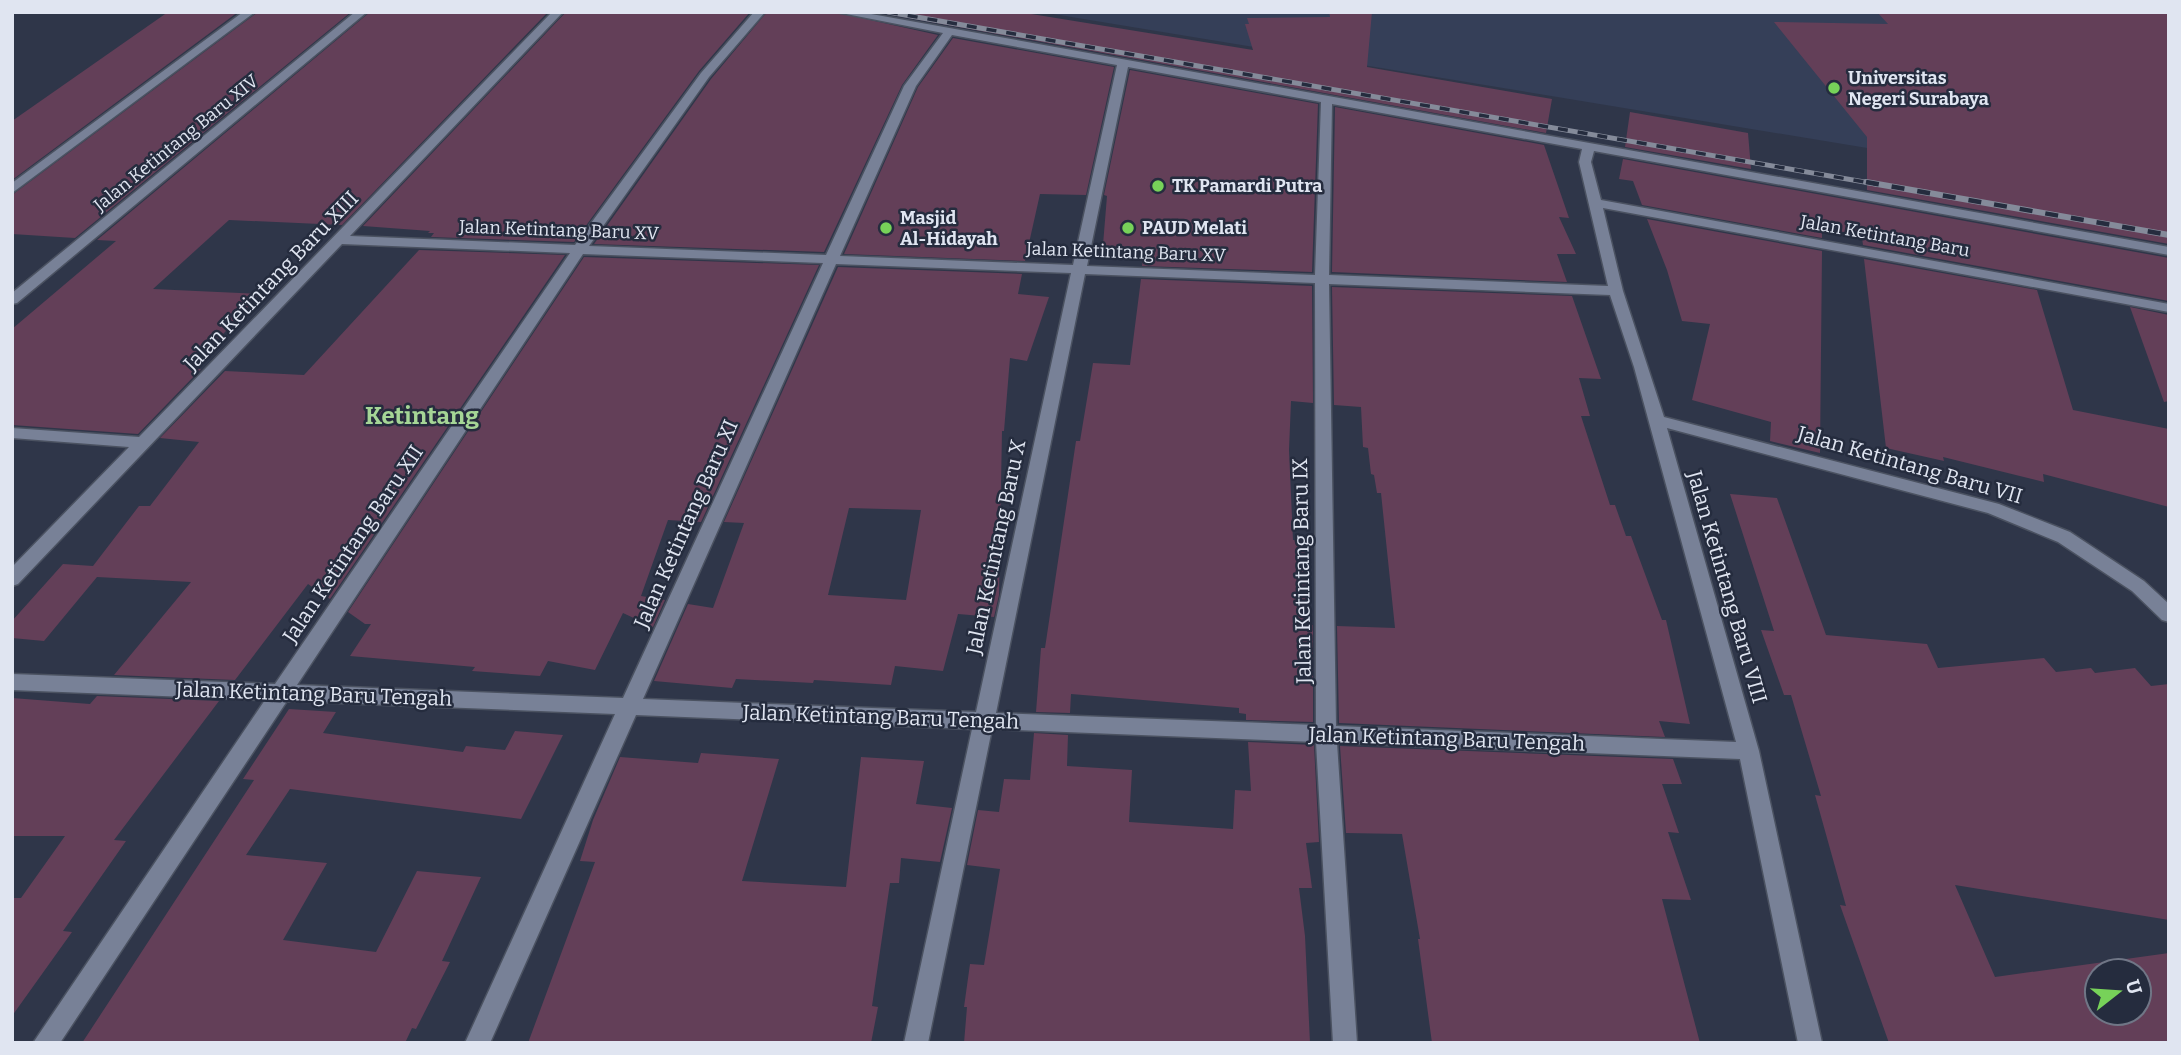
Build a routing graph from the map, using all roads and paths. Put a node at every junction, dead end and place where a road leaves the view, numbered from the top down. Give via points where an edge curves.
1 (250, 12) edge
2 (362, 12) edge
3 (558, 12) edge
4 (760, 12) edge
5 (841, 12) edge
6 (950, 31) junction
7 (1123, 62) junction
8 (1326, 99) junction
9 (1590, 147) junction
10 (12, 189) edge
11 (1595, 203) junction
12 (340, 240) junction
13 (579, 250) junction
14 (2169, 251) edge
15 (831, 260) junction
16 (1077, 270) junction
17 (1322, 279) junction
18 (1616, 291) junction
19 (12, 300) edge
20 (2169, 308) edge
21 (1656, 420) junction
22 (12, 433) edge
23 (143, 443) junction
24 (12, 579) edge
25 (2169, 615) edge
26 (12, 682) edge
27 (281, 692) junction
28 (629, 707) junction
29 (983, 721) junction
30 (1326, 734) junction
31 (1749, 751) junction
32 (45, 1043) edge
33 (477, 1043) edge
34 (916, 1043) edge
35 (1345, 1043) edge
36 (1810, 1043) edge

1 - 10 street
2 - 19 street, Jalan Ketintang Baru XIV
3 - 12 street, Jalan Ketintang Baru XIII
4 - 13 street, Jalan Ketintang Baru XII via 705,75
5 - 6 street
6 - 7 street
6 - 15 street, Jalan Ketintang Baru XI via 910,86
7 - 8 street
7 - 16 street, Jalan Ketintang Baru X
8 - 9 street
8 - 17 street, Jalan Ketintang Baru IX
9 - 11 street, Jalan Ketintang Baru VIII via 1585,162
9 - 14 street
11 - 18 street, Jalan Ketintang Baru VIII
11 - 20 street, Jalan Ketintang Baru
12 - 13 street, Jalan Ketintang Baru XV
12 - 23 street, Jalan Ketintang Baru XIII
13 - 15 street, Jalan Ketintang Baru XV
13 - 27 street, Jalan Ketintang Baru XII
15 - 16 street, Jalan Ketintang Baru XV
15 - 28 street, Jalan Ketintang Baru XI
16 - 17 street, Jalan Ketintang Baru XV
16 - 29 street, Jalan Ketintang Baru X
17 - 18 street, Jalan Ketintang Baru XV
17 - 30 street, Jalan Ketintang Baru IX
18 - 21 street, Jalan Ketintang Baru VIII
21 - 25 street, Jalan Ketintang Baru VII via 1993,508 2064,537 2138,586
21 - 31 street, Jalan Ketintang Baru VIII
22 - 23 street
23 - 24 street, Jalan Ketintang Baru XIII
26 - 27 street, Jalan Ketintang Baru Tengah
27 - 28 street, Jalan Ketintang Baru Tengah
27 - 32 street, Jalan Ketintang Baru XII
28 - 29 street, Jalan Ketintang Baru Tengah
28 - 33 street, Jalan Ketintang Baru XI
29 - 30 street, Jalan Ketintang Baru Tengah
29 - 34 street, Jalan Ketintang Baru X
30 - 31 street, Jalan Ketintang Baru Tengah
30 - 35 street, Jalan Ketintang Baru IX
31 - 36 street, Jalan Ketintang Baru VIII

